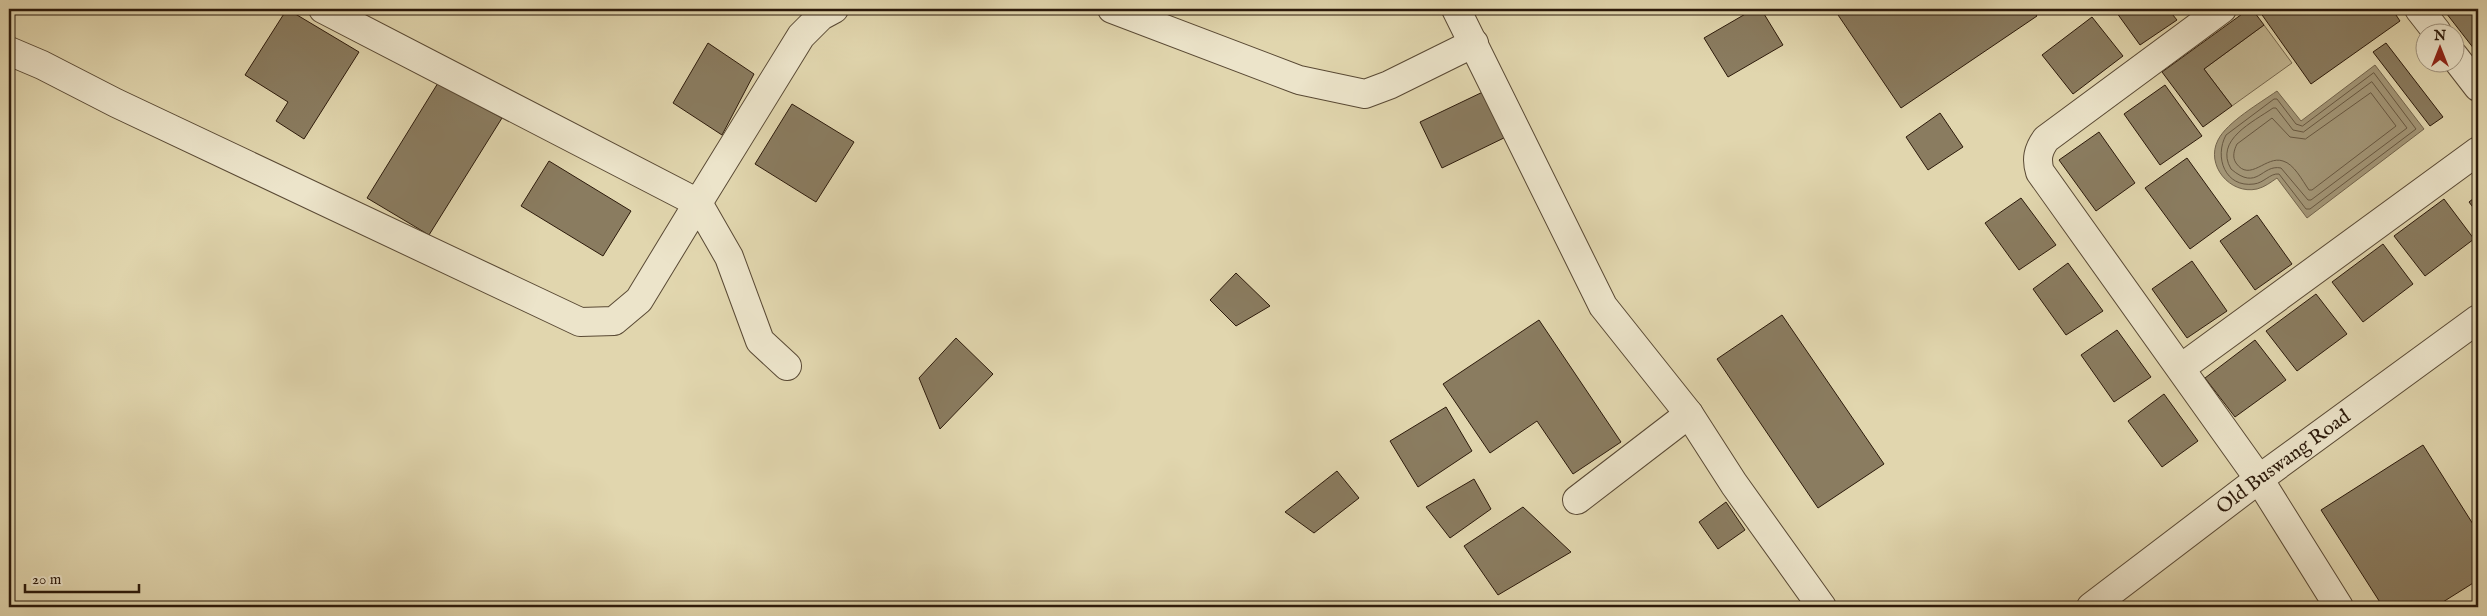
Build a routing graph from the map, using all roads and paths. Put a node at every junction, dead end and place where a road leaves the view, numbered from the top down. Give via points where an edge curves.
1 (323, 9) edge
2 (834, 9) edge
3 (1112, 9) edge
4 (1456, 9) edge
5 (2222, 9) edge
6 (2418, 9) edge
7 (2429, 22) edge
8 (1474, 43) junction
9 (9, 51) edge
10 (2464, 69) edge
11 (2478, 87) edge
12 (2478, 151) edge
13 (698, 203) junction
14 (2478, 319) edge
15 (787, 366) dead end
16 (2181, 368) junction
17 (1689, 414) junction
18 (2259, 479) junction
19 (1577, 500) dead end
20 (1822, 607) edge
21 (2091, 607) edge
22 (2339, 607) edge

1 - 13 street
2 - 13 street via 801,36
3 - 8 street via 1299,80 1365,94
4 - 8 street
5 - 16 street via 2046,139 2038,155 2040,172
6 - 7 street
8 - 17 street via 1603,306
9 - 13 street via 580,322 614,321 639,300
10 - 11 street
12 - 16 street
13 - 15 street via 729,257 760,341
14 - 18 street, Old Buswang Road
16 - 18 street
17 - 19 street
17 - 20 street via 1734,484
18 - 21 street, Old Buswang Road
18 - 22 street

